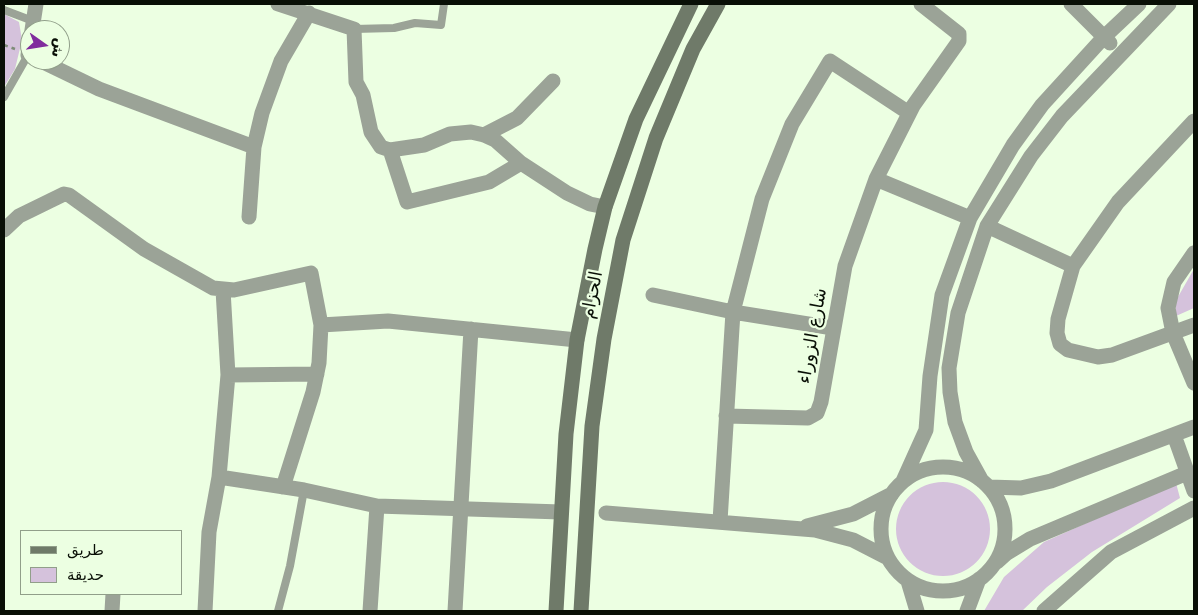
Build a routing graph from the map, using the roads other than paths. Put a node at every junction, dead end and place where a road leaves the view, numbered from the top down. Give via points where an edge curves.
1 (36, 4) edge
2 (278, 4) edge
3 (444, 4) edge
4 (691, 4) edge
5 (718, 4) edge
6 (921, 4) edge
7 (1071, 4) edge
8 (1139, 4) edge
9 (1169, 4) edge
10 (308, 8) edge
11 (4, 10) edge
12 (22, 20) edge
13 (33, 20) edge
14 (354, 29) junction
15 (1104, 37) junction
16 (1120, 54) junction
17 (21, 70) edge
18 (64, 70) edge
19 (553, 81) dead end
20 (4, 97) edge
21 (909, 114) junction
22 (1194, 121) edge
23 (484, 135) junction
24 (254, 146) junction
25 (390, 150) junction
26 (521, 163) junction
27 (876, 179) junction
28 (605, 207) junction
29 (249, 217) dead end
30 (970, 218) junction
31 (987, 226) junction
32 (4, 230) edge
33 (1194, 253) edge
34 (1073, 266) junction
35 (223, 290) junction
36 (653, 295) dead end
37 (734, 312) junction
38 (320, 325) junction
39 (1194, 325) edge
40 (833, 328) junction
41 (471, 329) junction
42 (1173, 333) junction
43 (577, 340) junction
44 (317, 374) junction
45 (228, 375) junction
46 (1194, 383) edge
47 (726, 416) junction
48 (1194, 426) edge
49 (1174, 435) junction
50 (1187, 473) junction
51 (219, 477) junction
52 (903, 481) junction
53 (985, 484) junction
54 (283, 487) junction
55 (304, 490) junction
56 (1194, 491) edge
57 (892, 494) junction
58 (377, 506) junction
59 (1194, 508) edge
60 (460, 509) junction
61 (561, 512) junction
62 (606, 513) dead end
63 (720, 522) junction
64 (793, 527) junction
65 (888, 558) junction
66 (992, 566) junction
67 (979, 579) junction
68 (908, 581) junction
69 (113, 595) edge
70 (112, 611) edge
71 (205, 611) edge
72 (278, 611) edge
73 (370, 611) edge
74 (455, 611) edge
75 (556, 611) edge
76 (581, 611) edge
77 (917, 611) edge
78 (967, 611) edge
79 (1044, 611) edge

1 - 13 street
2 - 10 street
3 - 14 lane via 441,25 415,23 394,28
4 - 28 main road via 639,112
5 - 76 main road, الحزام via 693,49 656,138 623,240 592,426
6 - 21 street, شارع الزوراء via 958,34 960,41
7 - 15 street
8 - 15 street
9 - 16 street
10 - 14 street
10 - 24 street via 267,96
11 - 12 lane
14 - 25 street via 356,82 363,95 371,132 381,147
15 - 16 street
15 - 30 street via 1042,105 1012,145
16 - 31 street via 1045,137
17 - 20 lane
18 - 24 street via 99,89
19 - 23 street via 517,118
21 - 27 street, شارع الزوراء
21 - 37 street via 830,61 792,124 762,199
22 - 34 street via 1118,202
23 - 25 street via 471,132 450,134 424,145
23 - 26 street via 495,140
24 - 29 street
25 - 26 street via 407,202 489,182
26 - 28 street via 567,193
27 - 30 street
27 - 40 street, شارع الزوراء via 845,266
28 - 43 main road
30 - 52 street via 942,295 926,430
31 - 34 street
31 - 53 street via 958,312 949,368 956,422 966,452
32 - 35 street via 19,216 56,197 69,195 144,249 213,288
33 - 42 street via 1174,282 1168,308
34 - 42 street via 1057,333 1060,344 1068,350 1098,357 1112,355
35 - 38 street via 311,274
35 - 45 street
36 - 37 street
37 - 40 street
37 - 47 street
38 - 41 street via 388,321
38 - 44 street
39 - 42 street
40 - 47 street, شارع الزوراء via 817,413 808,418
41 - 43 street
41 - 60 street
42 - 46 street
43 - 61 main road
44 - 45 street
44 - 54 street
45 - 51 street
47 - 63 street
48 - 49 street
49 - 50 street
49 - 53 street via 1052,481 1021,488
50 - 56 street
50 - 66 street via 1037,536 1007,552
51 - 54 street
51 - 71 street via 210,532
52 - 53 street via 919,471 938,467 966,471
52 - 57 street
53 - 66 street via 999,503 1004,521 1004,540
54 - 55 street
55 - 58 street
55 - 72 lane
57 - 64 street via 853,514 815,525
57 - 65 street via 882,514 881,529 882,544
58 - 60 street
58 - 73 street
59 - 79 street via 1111,552
60 - 61 street
60 - 74 street
61 - 75 main road
62 - 63 street
63 - 64 street
64 - 65 street via 853,540
65 - 68 street
66 - 67 street
67 - 68 street via 962,588 944,591 925,589
67 - 78 street
68 - 77 street
69 - 70 street

